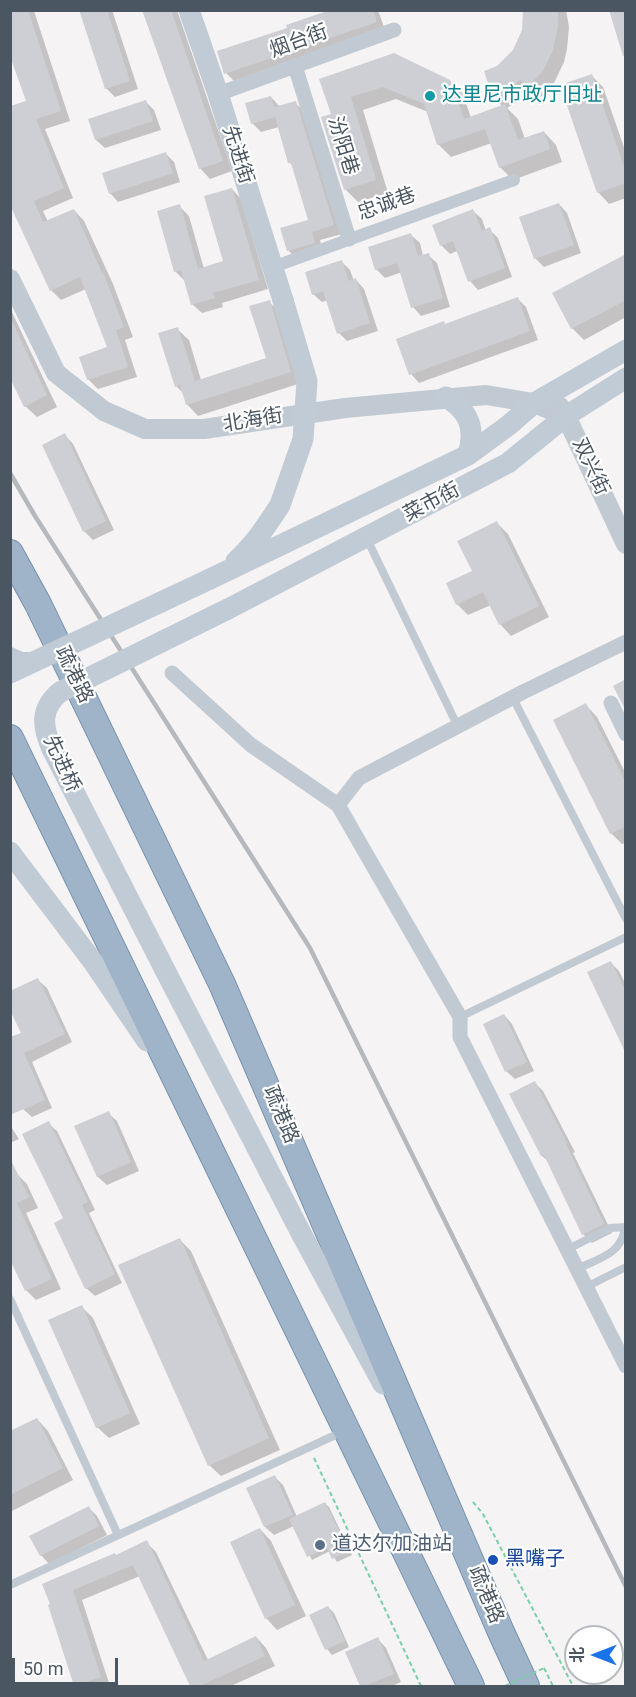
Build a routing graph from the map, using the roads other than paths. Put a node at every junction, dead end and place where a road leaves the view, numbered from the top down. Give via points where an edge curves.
1 (189, 10) edge
2 (394, 30) dead end
3 (295, 66) junction
4 (218, 94) junction
5 (514, 180) dead end
6 (349, 239) junction
7 (273, 267) junction
8 (10, 279) edge
9 (626, 350) edge
10 (626, 378) edge
11 (446, 397) junction
12 (542, 398) junction
13 (566, 416) junction
14 (468, 455) junction
15 (366, 537) junction
16 (10, 541) edge
17 (626, 544) edge
18 (10, 553) edge
19 (217, 575) junction
20 (38, 604) junction
21 (228, 609) joint
22 (626, 642) edge
23 (10, 657) edge
24 (34, 662) junction
25 (10, 673) edge
26 (172, 673) dead end
27 (513, 698) junction
28 (611, 704) dead end
29 (458, 727) junction
30 (626, 734) edge
31 (10, 738) edge
32 (338, 805) junction
33 (10, 852) edge
34 (626, 919) edge
35 (626, 937) edge
36 (460, 1017) junction
37 (188, 1104) junction
38 (625, 1227) edge
39 (568, 1249) junction
40 (626, 1267) edge
41 (577, 1269) junction
42 (586, 1287) junction
43 (10, 1299) edge
44 (626, 1366) edge
45 (346, 1430) junction
46 (434, 1477) junction
47 (118, 1535) junction
48 (10, 1585) edge
49 (471, 1686) edge
50 (526, 1686) edge

1 - 4 main road, 先进街
2 - 3 street, 烟台街
3 - 4 street, 烟台街
3 - 6 street, 汾阳巷
4 - 7 main road, 先进街
5 - 6 street, 忠诚巷
6 - 7 street, 忠诚巷
7 - 19 main road, 先进街, bridge via 307,381 303,439 280,505 248,550
8 - 11 street, 北海街 via 56,373 104,411 145,429 204,429
9 - 12 main road, 菜市街
10 - 13 main road, 菜市街
11 - 12 street, 北海街 via 486,394
11 - 14 main road via 466,415 472,441
12 - 13 street, 北海街
12 - 14 main road, 菜市街
13 - 15 main road, 菜市街 via 508,463
13 - 17 street, 双兴街
14 - 19 main road, 菜市街
15 - 21 main road, 菜市街
15 - 29 lane
16 - 20 street
18 - 20 highway, 疏港路
19 - 24 main road, bridge
20 - 46 highway, 疏港路 via 222,984
21 - 46 main road, 先进桥, bridge via 60,692 45,710 43,722 52,749 302,1235
22 - 27 street
23 - 24 street
24 - 25 main road, bridge
26 - 32 street via 251,745
27 - 29 street
27 - 34 lane
28 - 30 street
29 - 32 street via 359,778
31 - 37 highway
32 - 36 street
33 - 37 main road via 94,963
35 - 36 lane
36 - 39 street via 460,1037
37 - 45 highway
38 - 39 lane via 610,1228
38 - 41 lane via 624,1238 616,1250
39 - 41 street
40 - 42 lane
41 - 42 street
42 - 44 street
43 - 47 lane
45 - 47 lane
45 - 49 highway
46 - 50 highway, 疏港路
47 - 48 lane

